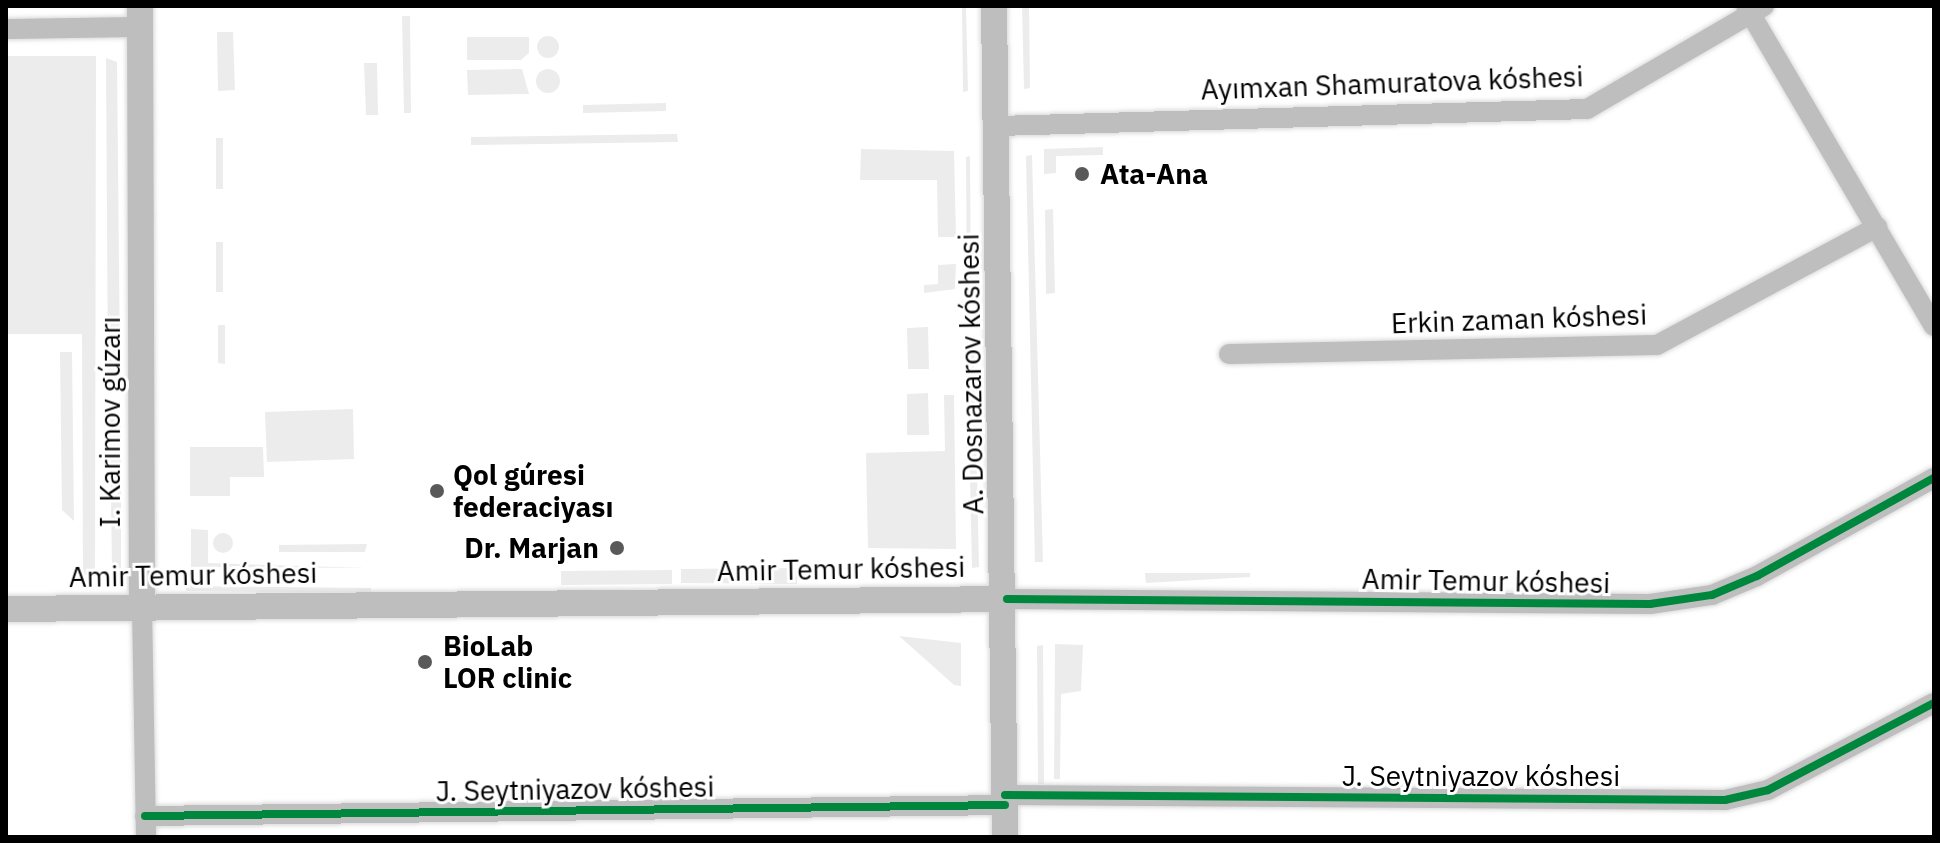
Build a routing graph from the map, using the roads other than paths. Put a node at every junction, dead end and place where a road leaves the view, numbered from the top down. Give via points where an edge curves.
1 (994, 6) edge
2 (1753, 9) edge
3 (140, 17) edge
4 (6, 29) edge
5 (998, 126) junction
6 (1877, 227) junction
7 (1934, 326) edge
8 (1229, 354) dead end
9 (1934, 478) edge
10 (1007, 599) junction
11 (142, 607) junction
12 (6, 609) edge
13 (1934, 703) edge
14 (1005, 800) junction
15 (146, 827) edge
16 (1005, 837) edge

1 - 5 main road, A. Dosnazarov kóshesi
2 - 5 street, Ayımxan Shamuratova kóshesi via 1587,109
2 - 6 street
3 - 4 street
3 - 11 main road, I. Karimov gúzarı
5 - 10 main road, A. Dosnazarov kóshesi
6 - 7 street
6 - 8 street, Erkin zaman kóshesi via 1657,345
9 - 10 street, Amir Temur kóshesi via 1757,576 1712,595 1650,604
10 - 11 main road, Amir Temur kóshesi
10 - 14 main road, A. Dosnazarov kóshesi
11 - 12 main road, Amir Temur kóshesi
11 - 15 street, I. Karimov gúzarı
13 - 14 street, J. Seytniyazov kóshesi via 1768,790 1725,800
14 - 15 street, J. Seytniyazov kóshesi
14 - 16 main road, A. Dosnazarov kóshesi

